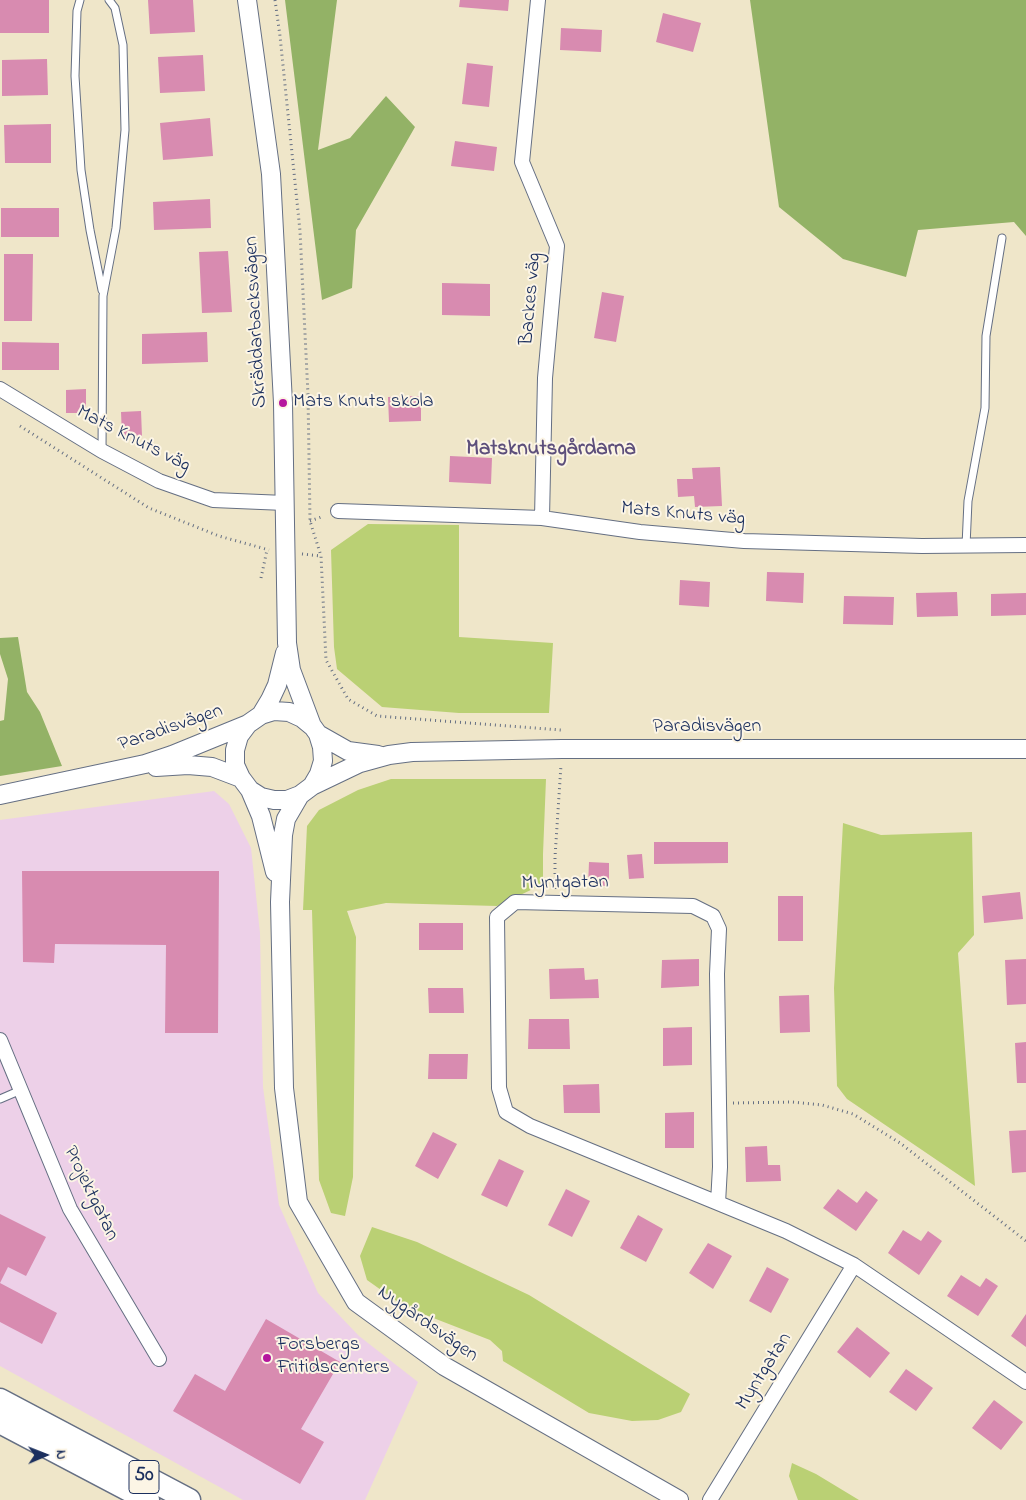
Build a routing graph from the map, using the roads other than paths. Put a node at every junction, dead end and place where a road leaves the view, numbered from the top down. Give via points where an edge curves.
1 (80, 0) edge
2 (109, 0) edge
3 (247, 0) edge
4 (538, 0) edge
5 (1002, 238) dead end
6 (103, 296) junction
7 (0, 389) edge
8 (102, 451) junction
9 (285, 503) junction
10 (338, 511) dead end
11 (542, 518) junction
12 (1026, 545) edge
13 (966, 546) junction
14 (287, 643) junction
15 (254, 719) junction
16 (315, 730) junction
17 (1026, 749) edge
18 (389, 755) junction
19 (108, 773) junction
20 (246, 784) junction
21 (306, 791) junction
22 (0, 795) edge
23 (280, 902) junction
24 (0, 1040) edge
25 (21, 1090) junction
26 (0, 1099) edge
27 (718, 1203) junction
28 (854, 1265) junction
29 (158, 1359) dead end
30 (1026, 1382) edge
31 (0, 1400) edge
32 (0, 1422) edge
33 (148, 1500) edge
34 (189, 1500) edge
35 (679, 1500) edge
36 (710, 1500) edge

1 - 6 lane via 75,76 81,170
2 - 6 lane via 115,8 123,45 125,130 116,228
3 - 9 street, Skräddarbacksvägen via 271,174
4 - 11 street, Backes väg via 522,162 558,246 545,378
5 - 13 lane via 986,336 985,408 968,501
6 - 8 lane
7 - 8 street, Mats Knuts väg
8 - 9 street, Mats Knuts väg via 159,481 213,500
9 - 14 street, Skräddarbacksvägen
10 - 11 street, Mats Knuts väg
11 - 13 street, Mats Knuts väg via 640,532 744,541
12 - 13 street, Mats Knuts väg
14 - 15 street, Skräddarbacksvägen via 277,685 270,700
14 - 16 street, Skräddarbacksvägen via 291,670
15 - 16 street via 274,712 289,712
15 - 19 street, Paradisvägen via 172,755
15 - 20 street via 239,736 235,750 235,765
16 - 18 street, Paradisvägen via 348,751
16 - 21 street via 322,747 323,761 319,774
17 - 18 street, Paradisvägen via 562,749
18 - 21 street, Paradisvägen via 360,762
19 - 20 street, Paradisvägen via 188,765 212,767
19 - 22 street, Paradisvägen
20 - 21 street via 261,797 274,800 287,800
20 - 23 street, Nygårdsvägen via 269,842
21 - 23 street, Nygårdsvägen via 286,820
23 - 35 street, Nygårdsvägen via 284,1088 298,1202 356,1302 444,1366
24 - 25 street, Projektgatan
25 - 26 lane
25 - 29 street, Projektgatan via 70,1209
27 - 27 street, Myntgatan via 530,1126 506,1112 499,1088 497,917 515,902 693,906 713,916 718,929
27 - 28 street, Myntgatan via 786,1231
28 - 30 street, Myntgatan
28 - 36 street, Myntgatan
31 - 34 highway, 50
32 - 33 highway, 50

